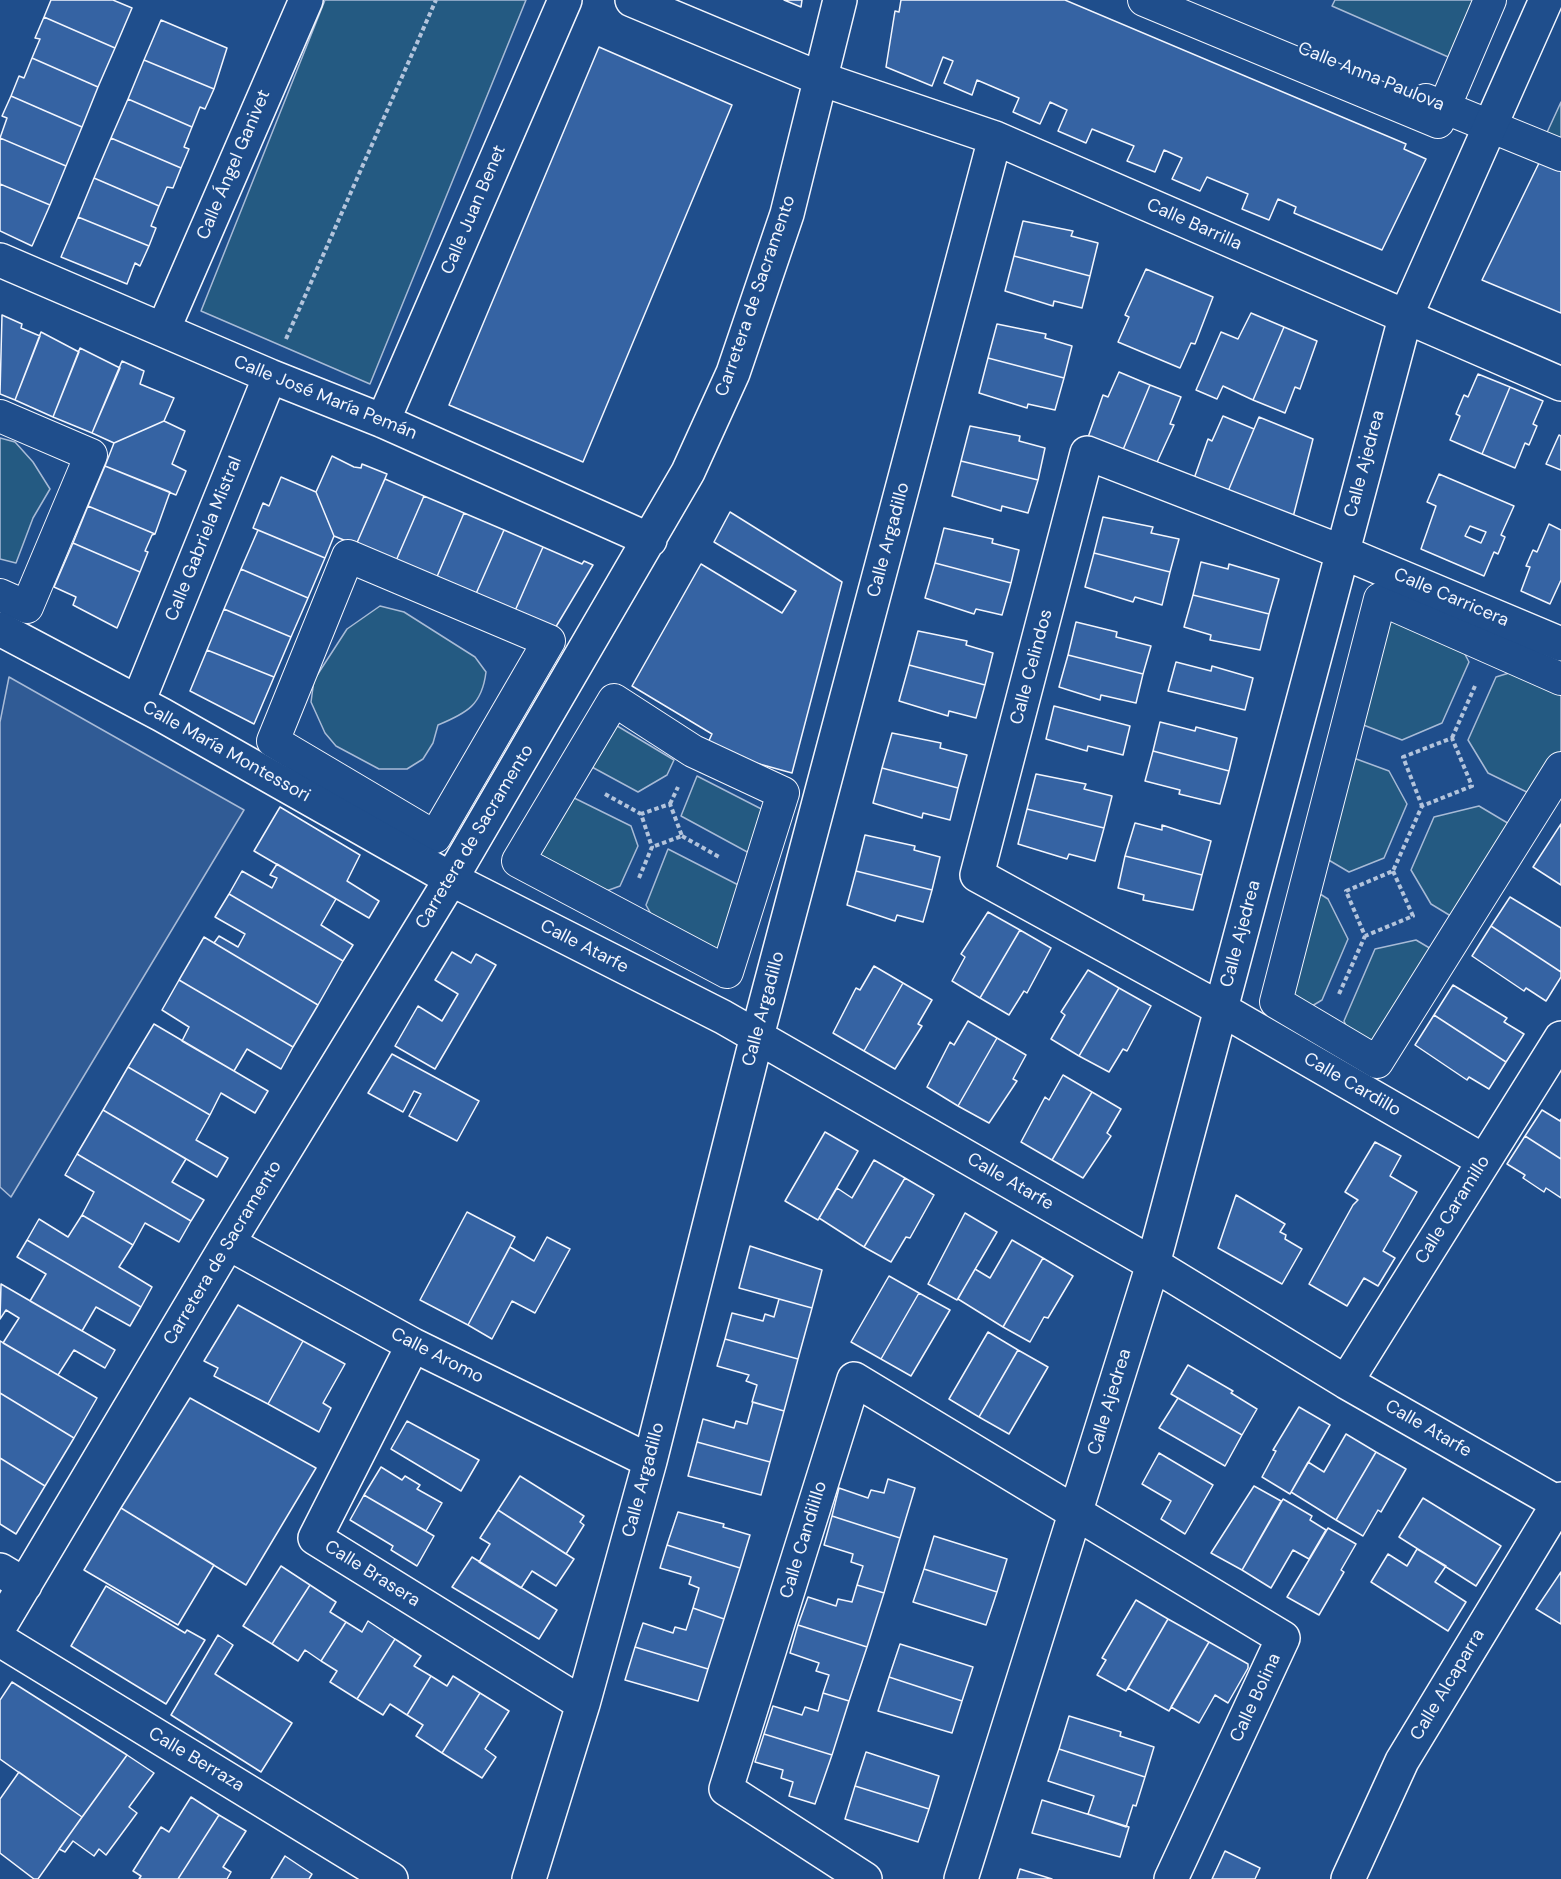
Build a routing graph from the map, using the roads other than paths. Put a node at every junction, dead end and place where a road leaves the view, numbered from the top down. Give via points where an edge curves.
1 (306, 0) edge
2 (565, 0) edge
3 (632, 0) edge
4 (840, 0) edge
5 (1144, 0) edge
6 (1182, 0) edge
7 (1490, 0) edge
8 (1546, 0) edge
9 (821, 79) junction
10 (1445, 108) junction
11 (1491, 126) junction
12 (995, 138) junction
13 (1561, 155) edge
14 (0, 260) edge
15 (1405, 318) junction
16 (163, 330) junction
17 (270, 376) junction
18 (1561, 384) edge
19 (0, 416) edge
20 (383, 421) junction
21 (650, 540) junction
22 (1342, 552) junction
23 (0, 595) edge
24 (0, 629) edge
25 (1561, 644) edge
26 (1561, 679) edge
27 (138, 702) junction
28 (1561, 768) edge
29 (783, 793) joint
30 (435, 837) joint
31 (451, 879) junction
32 (1221, 1009) junction
33 (757, 1036) junction
34 (1561, 1038) edge
35 (1484, 1161) junction
36 (228, 1243) junction
37 (1153, 1264) junction
38 (413, 1345) junction
39 (1347, 1382) junction
40 (650, 1461) junction
41 (1559, 1501) edge
42 (1077, 1511) junction
43 (12, 1578) edge
44 (0, 1626) edge
45 (0, 1640) edge
46 (583, 1704) junction
47 (391, 1879) edge
48 (529, 1879) edge
49 (865, 1879) edge
50 (961, 1879) edge
51 (1171, 1879) edge
52 (1348, 1879) edge

1 - 16 street, Calle Ángel Ganivet
2 - 20 street, Calle Juan Benet
3 - 9 street, Calle Barrilla
4 - 9 street, Carretera de Sacramento
5 - 10 street via 1438,122
6 - 10 street, Calle Anna Paulova
7 - 10 street
8 - 11 street, Calle Ajedrea
9 - 12 street, Calle Barrilla
9 - 21 street, Carretera de Sacramento via 787,214 733,373 688,472
10 - 11 street, Calle Anna Paulova
11 - 13 street, Calle Anna Paulova
11 - 15 street, Calle Ajedrea
12 - 15 street, Calle Barrilla
12 - 33 street, Calle Argadillo
14 - 16 street, Calle José María Pemán
15 - 18 street, Calle Barrilla
15 - 22 street, Calle Ajedrea
16 - 17 street, Calle José María Pemán
17 - 20 street, Calle José María Pemán
17 - 27 street, Calle Gabriela Mistral
19 - 23 street via 91,455 27,607
20 - 21 street, Calle José María Pemán
21 - 31 street, Carretera de Sacramento
22 - 25 street, Calle Carricera
22 - 32 street, Calle Ajedrea
22 - 32 street, Calle Celindos via 1088,453 977,875
24 - 27 street, Calle María Montessori
26 - 28 street via 1380,599 1276,1002 1377,1062
27 - 31 street, Calle María Montessori
29 - 29 street via 693,751 614,700 518,861 727,972
30 - 30 street via 273,741 348,556 549,642
31 - 33 street, Calle Atarfe
31 - 36 street, Carretera de Sacramento
32 - 35 street, Calle Cardillo
32 - 37 street, Calle Ajedrea
33 - 37 street, Calle Atarfe
33 - 40 street, Calle Argadillo
34 - 35 street, Calle Caramillo
35 - 39 street, Calle Caramillo
36 - 38 street, Calle Aromo
36 - 43 street, Carretera de Sacramento
37 - 39 street, Calle Atarfe
37 - 42 street, Calle Ajedrea
38 - 40 street, Calle Aromo
38 - 46 street, Calle Brasera via 315,1539
39 - 41 street, Calle Atarfe
40 - 46 street, Calle Argadillo
41 - 52 street, Calle Alcaparra via 1402,1761
42 - 49 street, Calle Candilillo via 854,1379 726,1789
42 - 50 street, Calle Ajedrea
42 - 51 street, Calle Bolina via 1283,1638
43 - 44 street, Carretera de Sacramento
45 - 47 street, Calle Berraza
46 - 48 street, Calle Argadillo

